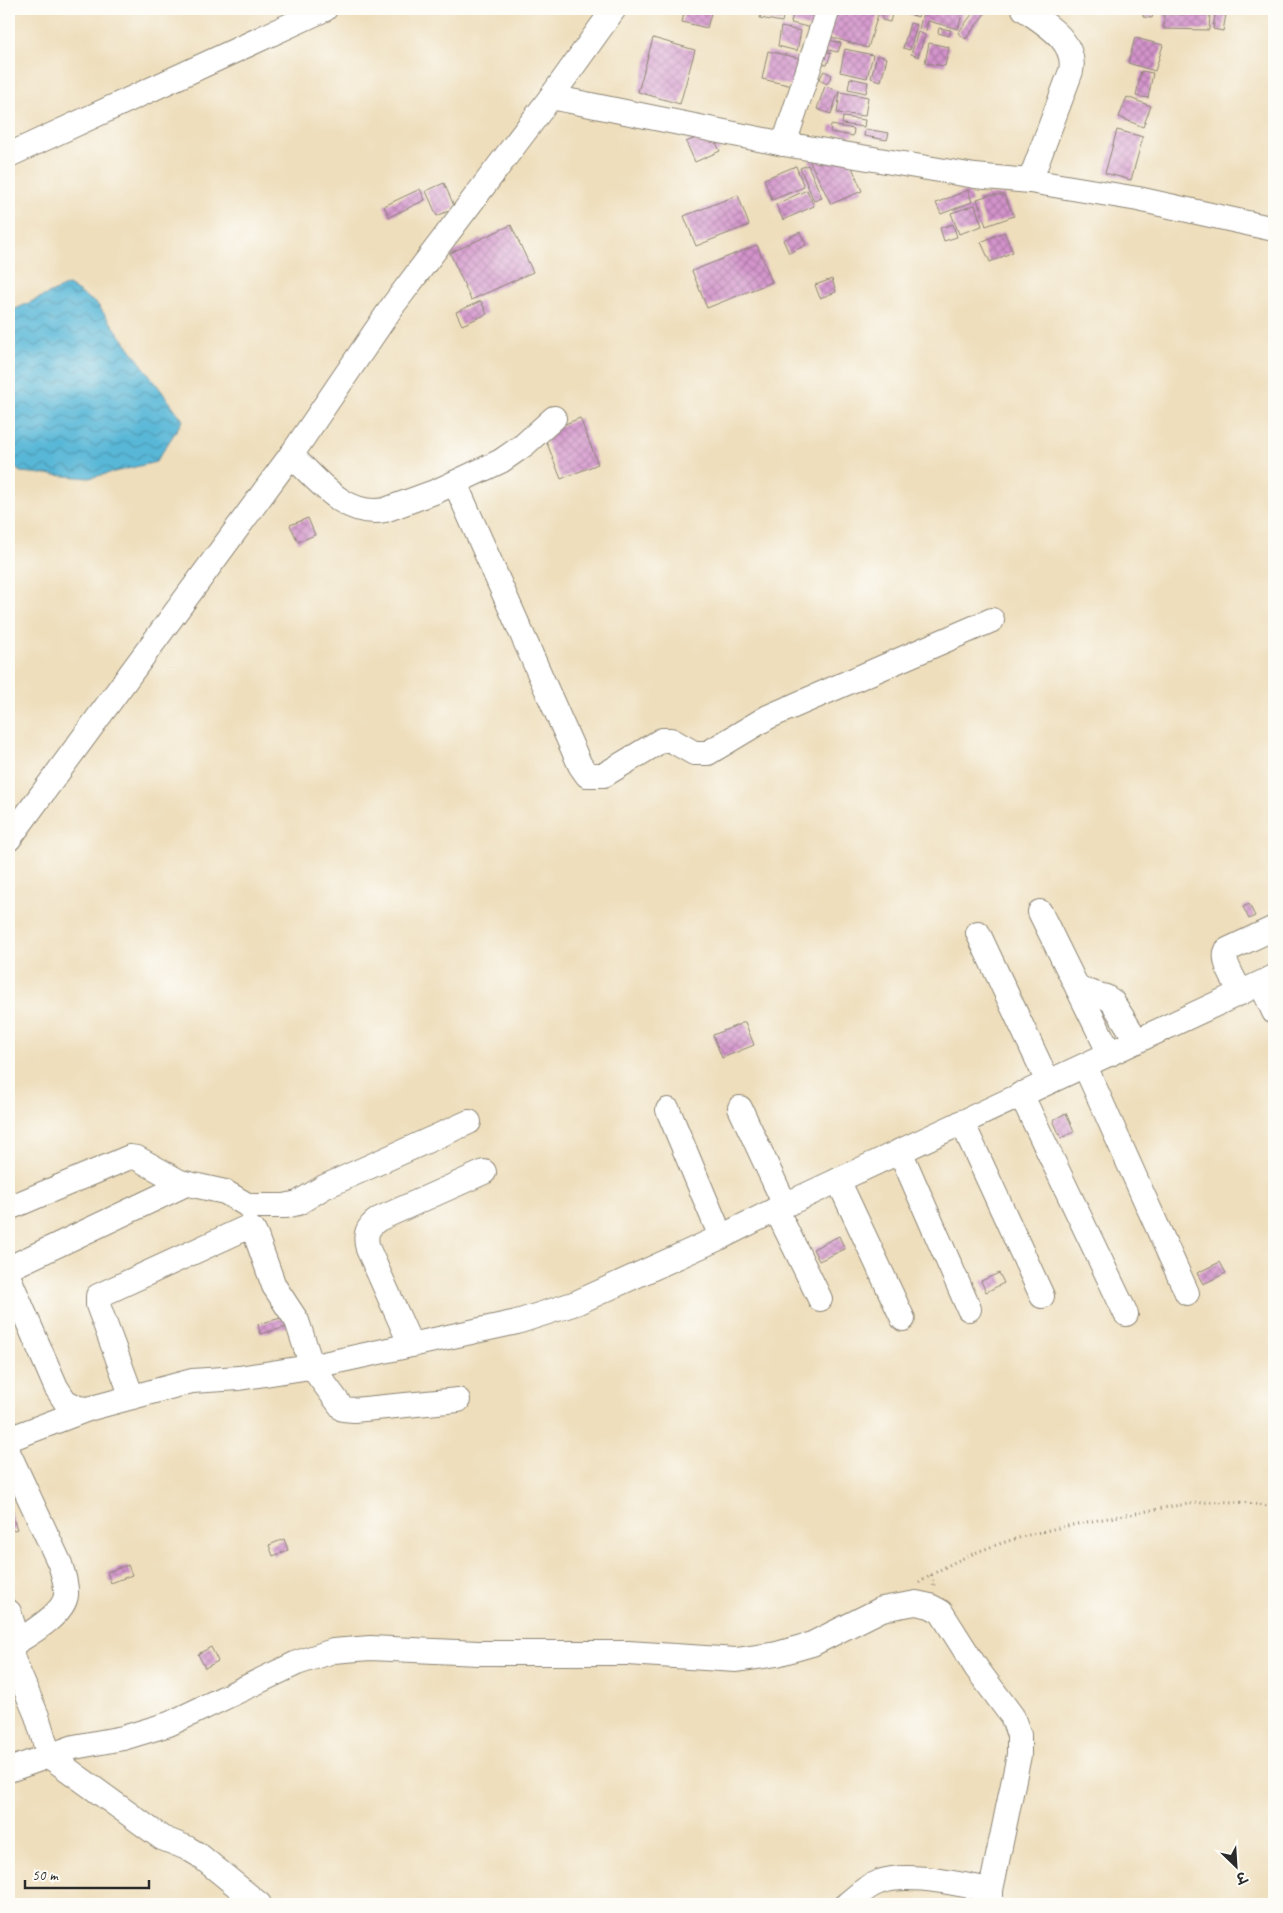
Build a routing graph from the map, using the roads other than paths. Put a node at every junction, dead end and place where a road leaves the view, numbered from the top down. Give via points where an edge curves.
1 (325, 9) edge
2 (614, 9) edge
3 (828, 9) edge
4 (1024, 9) edge
5 (551, 97) junction
6 (784, 144) junction
7 (9, 155) edge
8 (1030, 181) junction
9 (1274, 229) edge
10 (554, 418) dead end
11 (291, 456) junction
12 (455, 483) junction
13 (992, 620) dead end
14 (9, 839) edge
15 (1040, 912) dead end
16 (1274, 928) edge
17 (978, 933) dead end
18 (1258, 985) edge
19 (1078, 988) junction
20 (1274, 1012) edge
21 (1137, 1041) junction
22 (1110, 1054) junction
23 (1084, 1066) junction
24 (1048, 1082) junction
25 (1021, 1094) junction
26 (740, 1108) dead end
27 (668, 1110) dead end
28 (469, 1122) dead end
29 (962, 1122) junction
30 (900, 1151) junction
31 (484, 1172) dead end
32 (838, 1180) junction
33 (186, 1184) junction
34 (780, 1207) junction
35 (9, 1208) edge
36 (721, 1237) junction
37 (9, 1268) edge
38 (9, 1278) edge
39 (1187, 1293) dead end
40 (1042, 1296) dead end
41 (820, 1298) dead end
42 (969, 1309) dead end
43 (1126, 1314) dead end
44 (903, 1319) dead end
45 (411, 1345) junction
46 (312, 1367) junction
47 (132, 1397) junction
48 (458, 1400) dead end
49 (88, 1408) junction
50 (9, 1439) edge
51 (9, 1454) edge
52 (9, 1612) edge
53 (12, 1645) junction
54 (49, 1756) junction
55 (9, 1770) edge
56 (991, 1897) edge
57 (259, 1904) edge
58 (848, 1904) edge

1 - 7 street
2 - 5 street
3 - 6 street
4 - 8 street via 1058,35 1067,44 1072,57 1071,71
5 - 6 street
5 - 11 street via 394,304
6 - 8 street via 975,176
8 - 9 street via 1172,205
10 - 12 street via 512,454
11 - 12 street via 337,498 361,511 373,513
11 - 14 street
12 - 13 street via 587,775 604,774 662,740 671,740 694,753 708,753 768,718
15 - 19 street
16 - 18 street via 1225,953 1226,960
17 - 24 street
18 - 20 street
18 - 21 street
19 - 21 street via 1112,1001
19 - 22 street
21 - 22 street
22 - 23 street
23 - 24 street
23 - 39 street
24 - 25 street
25 - 29 street
25 - 43 street
26 - 34 street
27 - 36 street
28 - 33 street via 324,1187 292,1205 249,1206 225,1192
29 - 30 street
29 - 40 street
30 - 32 street
30 - 42 street
31 - 45 street via 379,1220 366,1231 368,1249
32 - 34 street
32 - 44 street
33 - 35 street via 130,1156
33 - 37 street
34 - 36 street
34 - 41 street
36 - 45 street via 547,1314
38 - 49 street via 56,1387 65,1401 78,1408
45 - 46 street
46 - 47 street via 248,1377 192,1381
46 - 47 street via 297,1321 279,1296 256,1236 248,1227 98,1296 98,1305
46 - 48 street via 338,1404 348,1410
47 - 49 street
49 - 50 street
51 - 53 street via 66,1581 66,1597 61,1609
52 - 53 street via 13,1626
53 - 54 street via 12,1657 37,1716
54 - 55 street
54 - 56 street via 169,1724 297,1664 333,1651 370,1648 478,1653 628,1653 736,1660 777,1654 812,1644 882,1609 916,1603 942,1612 977,1669 1012,1716 1019,1735 1019,1755
54 - 57 street via 162,1838 199,1856
56 - 58 street via 920,1879 898,1878 863,1890

